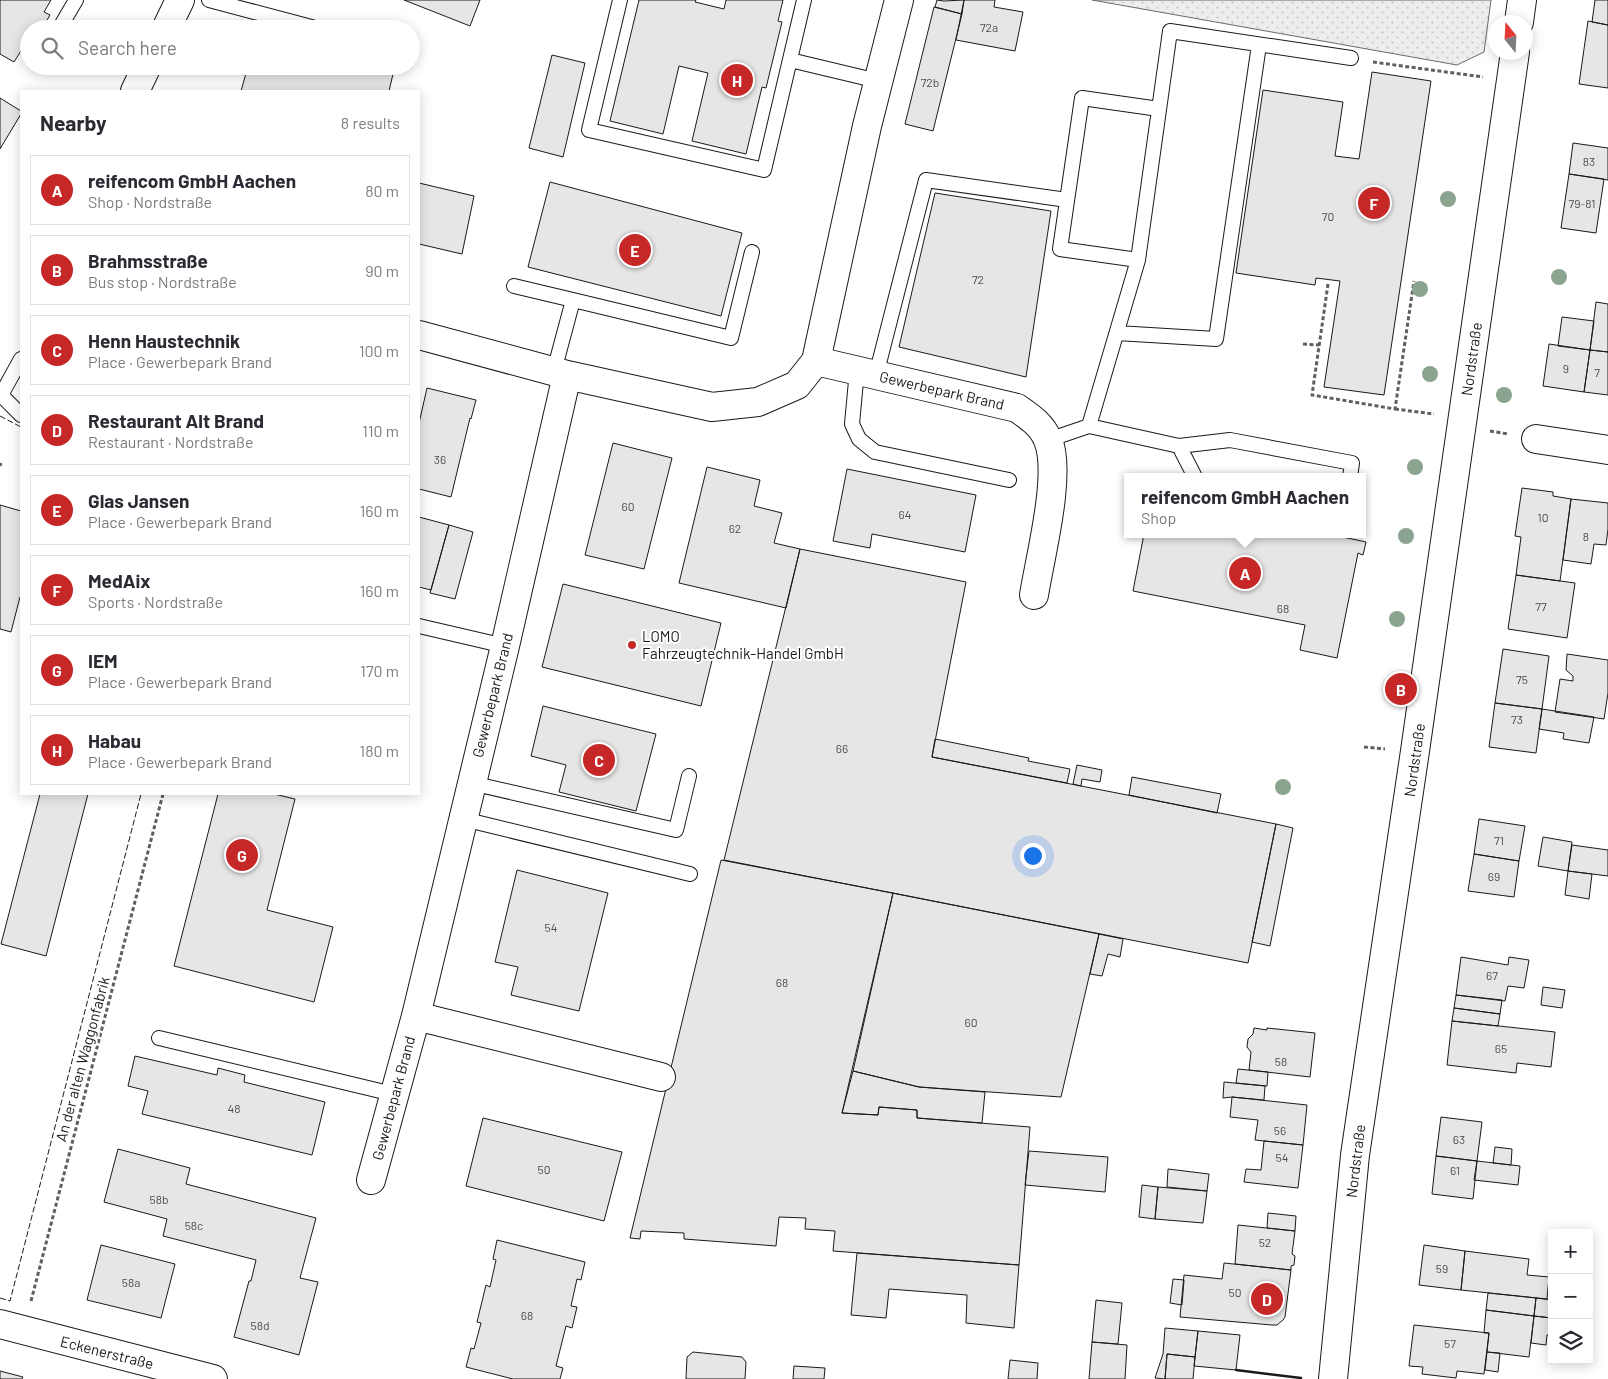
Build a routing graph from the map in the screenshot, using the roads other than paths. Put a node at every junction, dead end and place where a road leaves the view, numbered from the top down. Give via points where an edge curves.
1 (76, 0) edge
2 (209, 0) edge
3 (620, 0) edge
4 (804, 0) edge
5 (900, 0) edge
6 (1522, 0) edge
7 (1520, 15) edge
8 (64, 20) edge
9 (285, 20) edge
10 (1259, 44) junction
11 (1351, 58) road end
12 (790, 60) junction
13 (1514, 60) edge
14 (143, 75) edge
15 (878, 82) junction
16 (136, 90) edge
17 (1159, 109) junction
18 (1067, 200) junction
19 (752, 252) dead end
20 (1138, 260) junction
21 (514, 286) dead end
22 (573, 300) junction
23 (1116, 333) junction
24 (420, 335) edge
25 (20, 361) edge
26 (816, 361) junction
27 (561, 373) junction
28 (867, 373) junction
29 (0, 396) edge
30 (20, 414) edge
31 (1089, 426) junction
32 (1536, 439) road end
33 (1048, 440) junction
34 (1179, 446) junction
35 (1608, 450) edge
36 (1193, 473) edge
37 (1351, 473) edge
38 (1009, 480) dead end
39 (1034, 595) dead end
40 (420, 626) edge
41 (505, 646) junction
42 (689, 776) dead end
43 (471, 783) junction
44 (463, 819) junction
45 (690, 874) dead end
46 (416, 1016) junction
47 (159, 1038) dead end
48 (660, 1076) dead end
49 (393, 1094) junction
50 (371, 1180) dead end
51 (11, 1327) edge
52 (213, 1379) edge
53 (1333, 1379) edge

1 - 8 lane
2 - 9 lane
3 - 12 lane via 589,130 764,170
4 - 12 lane
5 - 15 street
6 - 7 street
10 - 11 lane
10 - 17 lane via 1170,31
10 - 23 lane via 1216,339
12 - 15 lane
13 - 53 street, Nordstraße via 1413,770 1354,1155
14 - 16 street
15 - 26 street
17 - 18 lane via 1082,98
17 - 20 lane
18 - 20 lane via 1060,249
18 - 28 lane via 926,180
19 - 22 lane via 731,338
20 - 23 lane
21 - 22 lane
22 - 27 lane
23 - 31 lane
24 - 27 street
25 - 29 lane
26 - 27 street via 797,385 758,402 712,407
26 - 28 street, Gewerbepark Brand
27 - 41 street, Gewerbepark Brand
28 - 33 street, Gewerbepark Brand via 1017,408 1037,421
28 - 38 lane via 852,424 859,439 875,452
29 - 30 lane
31 - 33 lane
31 - 34 lane
32 - 35 street
33 - 39 street, Gewerbepark Brand via 1053,459 1052,494
34 - 36 lane
34 - 37 lane via 1230,440 1352,462
40 - 41 lane
41 - 43 street, Gewerbepark Brand
42 - 43 lane via 676,830
43 - 44 street, Gewerbepark Brand
44 - 45 lane
44 - 46 street, Gewerbepark Brand
46 - 48 street, Gewerbepark Brand
46 - 49 street, Gewerbepark Brand
47 - 49 lane
49 - 50 street, Gewerbepark Brand
51 - 52 street, Eckenerstraße

